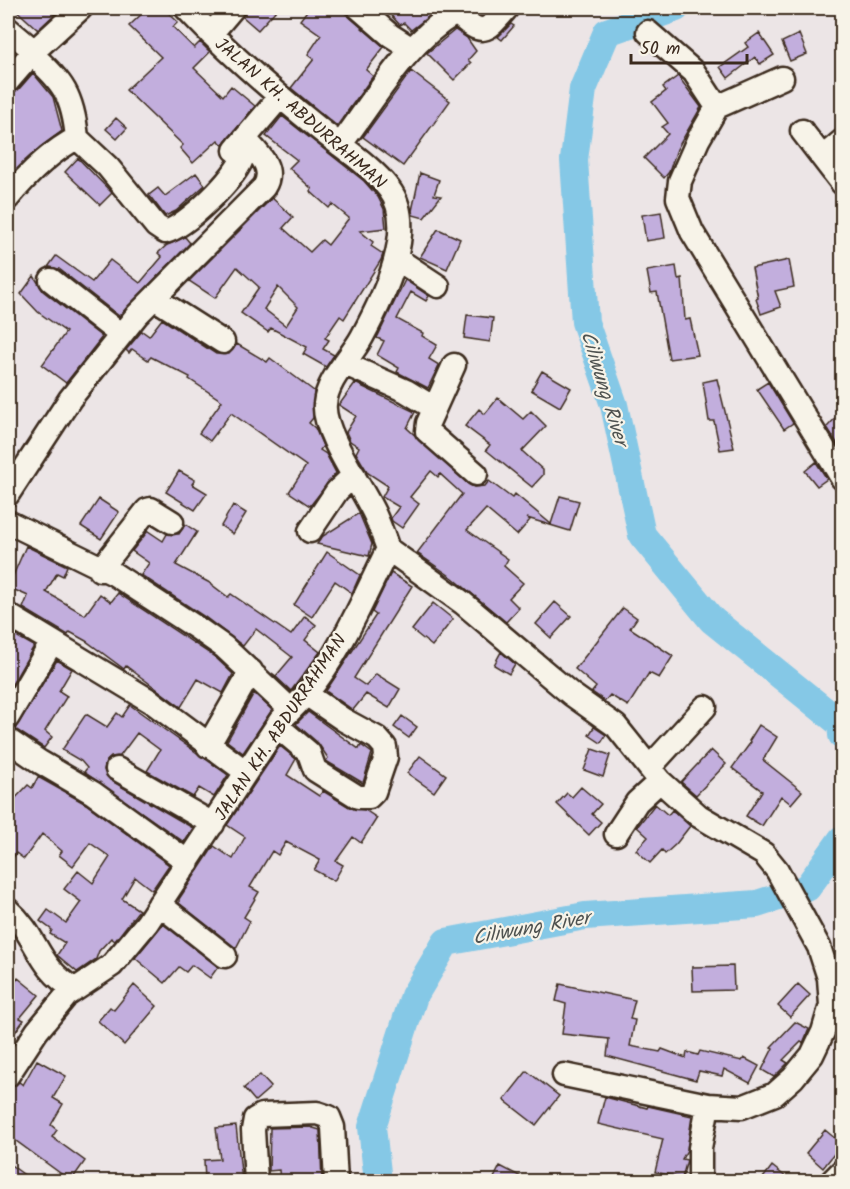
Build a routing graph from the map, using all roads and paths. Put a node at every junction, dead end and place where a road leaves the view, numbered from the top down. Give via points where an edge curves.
1 (81, 8) edge
2 (186, 8) edge
3 (233, 8) edge
4 (359, 8) edge
5 (507, 8) edge
6 (8, 29) edge
7 (648, 32) dead end
8 (211, 34) junction
9 (412, 50) junction
10 (33, 53) junction
11 (782, 78) dead end
12 (8, 81) edge
13 (280, 97) junction
14 (717, 107) junction
15 (802, 131) dead end
16 (77, 138) junction
17 (843, 141) edge
18 (239, 146) junction
19 (340, 146) junction
20 (823, 157) junction
21 (843, 183) edge
22 (8, 198) edge
23 (184, 222) junction
24 (206, 245) junction
25 (397, 259) junction
26 (51, 280) dead end
27 (438, 286) dead end
28 (154, 297) junction
29 (121, 335) junction
30 (223, 342) dead end
31 (345, 364) junction
32 (454, 365) dead end
33 (434, 408) junction
34 (476, 474) dead end
35 (354, 475) junction
36 (843, 478) edge
37 (8, 494) edge
38 (8, 522) edge
39 (172, 522) dead end
40 (310, 531) dead end
41 (388, 549) junction
42 (100, 570) junction
43 (8, 618) edge
44 (52, 642) junction
45 (251, 671) junction
46 (705, 707) dead end
47 (291, 710) junction
48 (8, 717) edge
49 (8, 740) edge
50 (208, 746) junction
51 (117, 769) dead end
52 (246, 772) junction
53 (655, 774) junction
54 (213, 824) junction
55 (616, 834) dead end
56 (188, 862) junction
57 (159, 904) junction
58 (8, 910) edge
59 (225, 956) dead end
60 (74, 989) junction
61 (564, 1075) dead end
62 (8, 1076) edge
63 (708, 1105) junction
64 (843, 1171) edge
65 (256, 1182) edge
66 (336, 1182) edge
67 (700, 1182) edge
68 (831, 1182) edge

1 - 10 street
2 - 8 street, JALAN KH. ABDURRAHMAN
3 - 8 street
4 - 9 street
5 - 9 street via 483,30 473,29 454,14
6 - 10 street
7 - 14 street via 694,72
8 - 13 street, JALAN KH. ABDURRAHMAN
9 - 19 street
10 - 12 street
10 - 16 street via 65,87 75,116
11 - 14 street
13 - 18 street
13 - 19 street, JALAN KH. ABDURRAHMAN
14 - 36 street via 689,158 678,198 692,232
15 - 20 street
16 - 22 street via 28,174
16 - 23 street via 108,167 160,230 171,231
17 - 20 street
18 - 23 street via 243,156 237,170
18 - 24 street via 268,169 268,182
19 - 25 street, JALAN KH. ABDURRAHMAN via 390,190 399,210 401,228
20 - 21 street
23 - 24 street
24 - 28 street
25 - 27 street
25 - 31 street, JALAN KH. ABDURRAHMAN via 362,337
26 - 29 street
28 - 29 street
28 - 30 street
29 - 37 street via 70,399
31 - 33 street
31 - 35 street, JALAN KH. ABDURRAHMAN via 330,386 324,405 327,421
32 - 33 street
33 - 34 street via 427,431
35 - 40 street via 337,491
35 - 41 street, JALAN KH. ABDURRAHMAN
38 - 42 street
39 - 42 street via 147,510
41 - 47 street, JALAN KH. ABDURRAHMAN via 355,615
41 - 53 street via 464,603 615,726
42 - 45 street via 122,579 197,628
43 - 44 street
44 - 48 street
44 - 50 street via 152,702
45 - 47 street
45 - 50 street
46 - 53 street
47 - 52 street, JALAN KH. ABDURRAHMAN
49 - 56 street via 93,792
50 - 52 street
51 - 54 street
52 - 54 street, JALAN KH. ABDURRAHMAN
53 - 55 street
53 - 63 street via 699,816 764,854 777,870 819,947 829,978 831,1005 824,1032 793,1078 775,1094 742,1107
54 - 56 street, JALAN KH. ABDURRAHMAN
56 - 57 street, JALAN KH. ABDURRAHMAN
57 - 59 street
57 - 60 street, JALAN KH. ABDURRAHMAN via 112,965
58 - 60 street via 20,921 53,974
60 - 62 street, JALAN KH. ABDURRAHMAN via 37,1031
61 - 63 street
63 - 67 street via 700,1148
64 - 68 street
65 - 66 street via 255,1119 262,1115 317,1113 329,1117 333,1127

